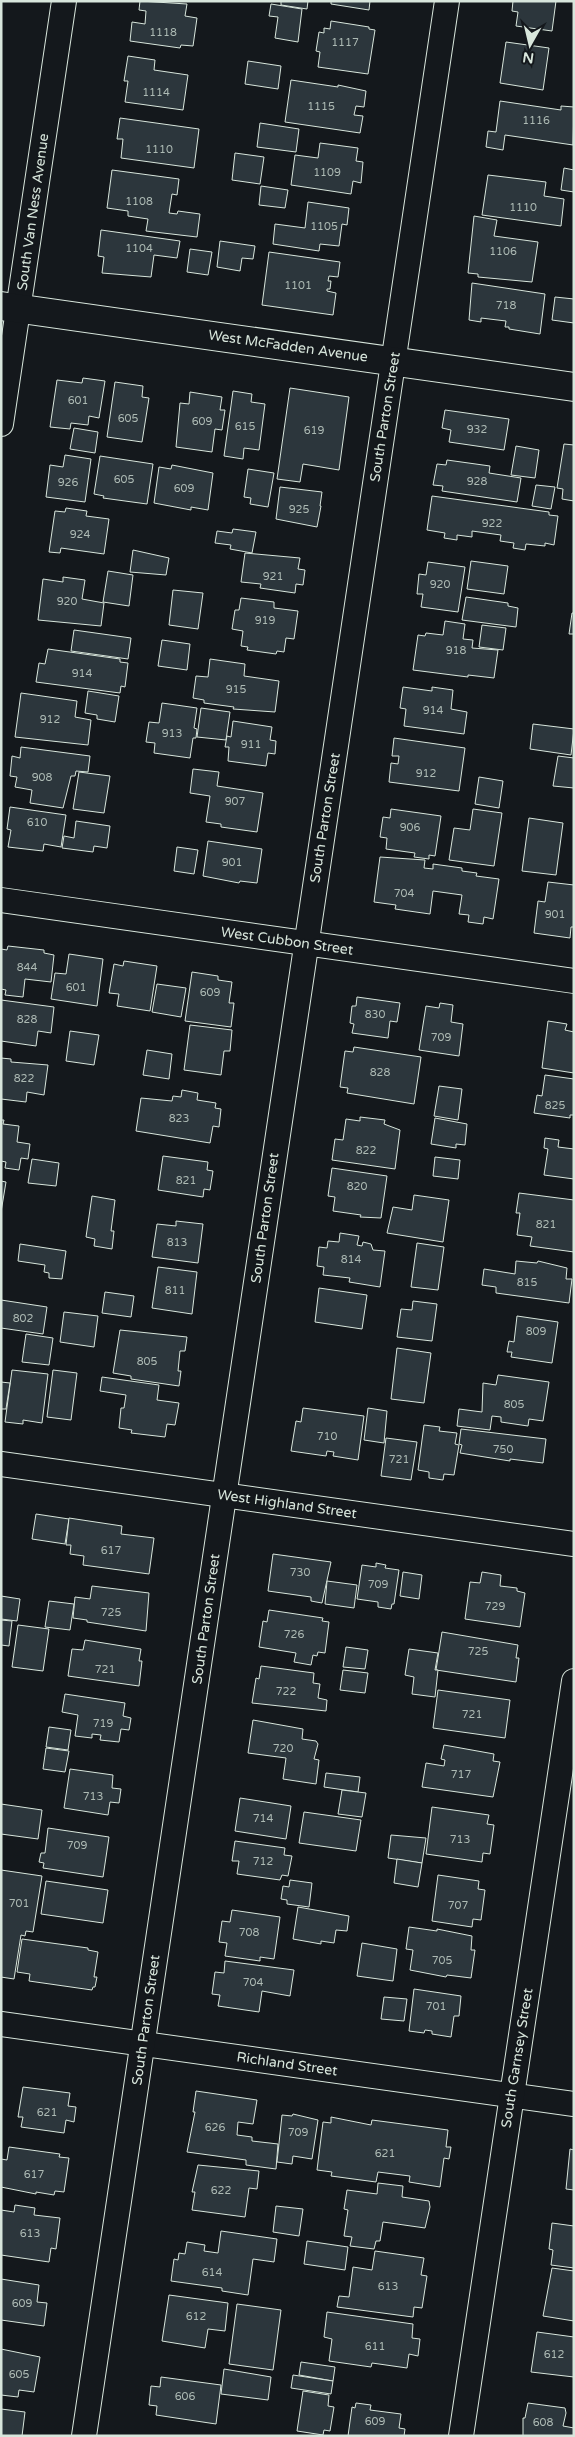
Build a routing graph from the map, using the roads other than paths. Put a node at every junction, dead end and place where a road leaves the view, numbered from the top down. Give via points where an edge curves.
1 (64, 1) edge
2 (447, 1) edge
3 (10, 307) edge
4 (394, 361) junction
5 (574, 387) edge
6 (1, 424) edge
7 (1, 900) edge
8 (306, 943) junction
9 (574, 981) edge
10 (1, 1464) edge
11 (224, 1495) junction
12 (574, 1544) edge
13 (574, 1681) edge
14 (1, 2024) edge
15 (142, 2043) junction
16 (512, 2095) junction
17 (574, 2104) edge
18 (84, 2436) edge
19 (461, 2436) edge

1 - 3 street, South Van Ness Avenue
2 - 4 street, South Parton Street
3 - 4 street, West McFadden Avenue
3 - 6 street, South Van Ness Avenue
4 - 5 street, West McFadden Avenue
4 - 8 street, South Parton Street
7 - 8 street, West Cubbon Street
8 - 9 street, West Cubbon Street
8 - 11 street, South Parton Street
10 - 11 street, West Highland Street
11 - 12 street, West Highland Street
11 - 15 street, South Parton Street
13 - 16 street, South Garnsey Street
14 - 15 street, Richland Street
15 - 16 street, Richland Street
15 - 18 street, South Parton Street
16 - 17 street, Richland Street
16 - 19 street, South Garnsey Street

